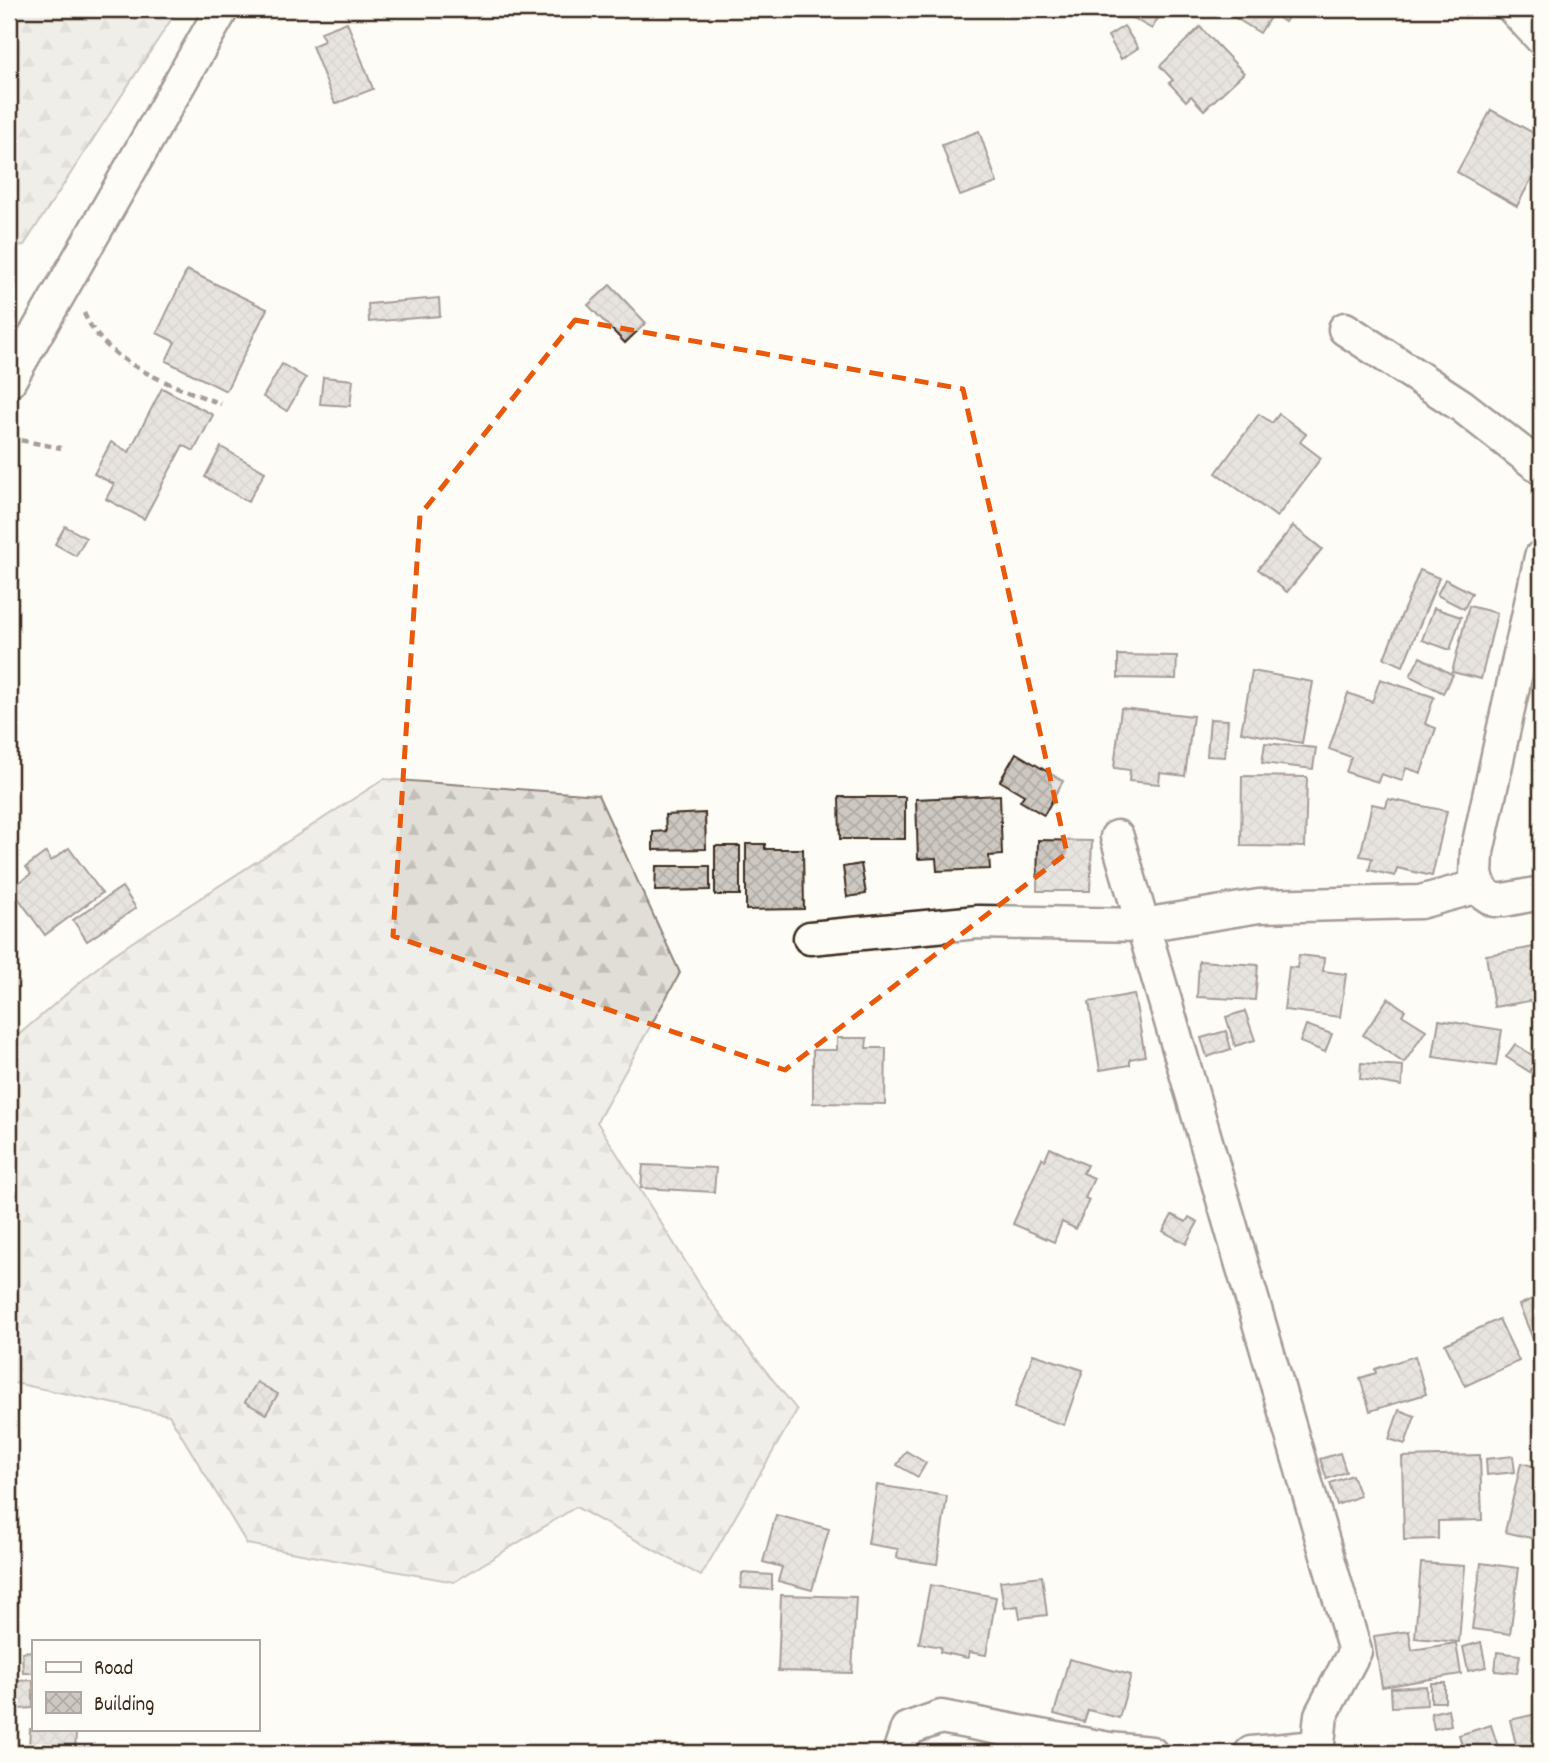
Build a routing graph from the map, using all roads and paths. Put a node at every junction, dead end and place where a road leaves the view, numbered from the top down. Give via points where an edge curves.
1 (222, 9) edge
2 (1514, 9) edge
3 (1541, 38) edge
4 (55, 300) junction
5 (1345, 329) dead end
6 (9, 381) edge
7 (221, 404) dead end
8 (9, 438) edge
9 (61, 448) dead end
10 (1541, 468) edge
11 (1541, 557) edge
12 (1117, 837) dead end
13 (1479, 886) junction
14 (1541, 892) edge
15 (1143, 925) junction
16 (810, 939) dead end
17 (1316, 1750) edge
18 (899, 1753) edge
19 (1150, 1753) edge
20 (1251, 1753) edge

1 - 4 street
2 - 3 street
4 - 6 street
4 - 7 path via 83,310 91,329 140,372
5 - 10 street via 1462,406
8 - 9 path
11 - 13 street via 1478,852
12 - 15 street
13 - 14 street via 1494,900
13 - 15 street via 1420,902 1259,906
15 - 16 street via 978,922
15 - 17 street via 1354,1651 1321,1716
17 - 20 street
18 - 19 street via 907,1729 941,1717

